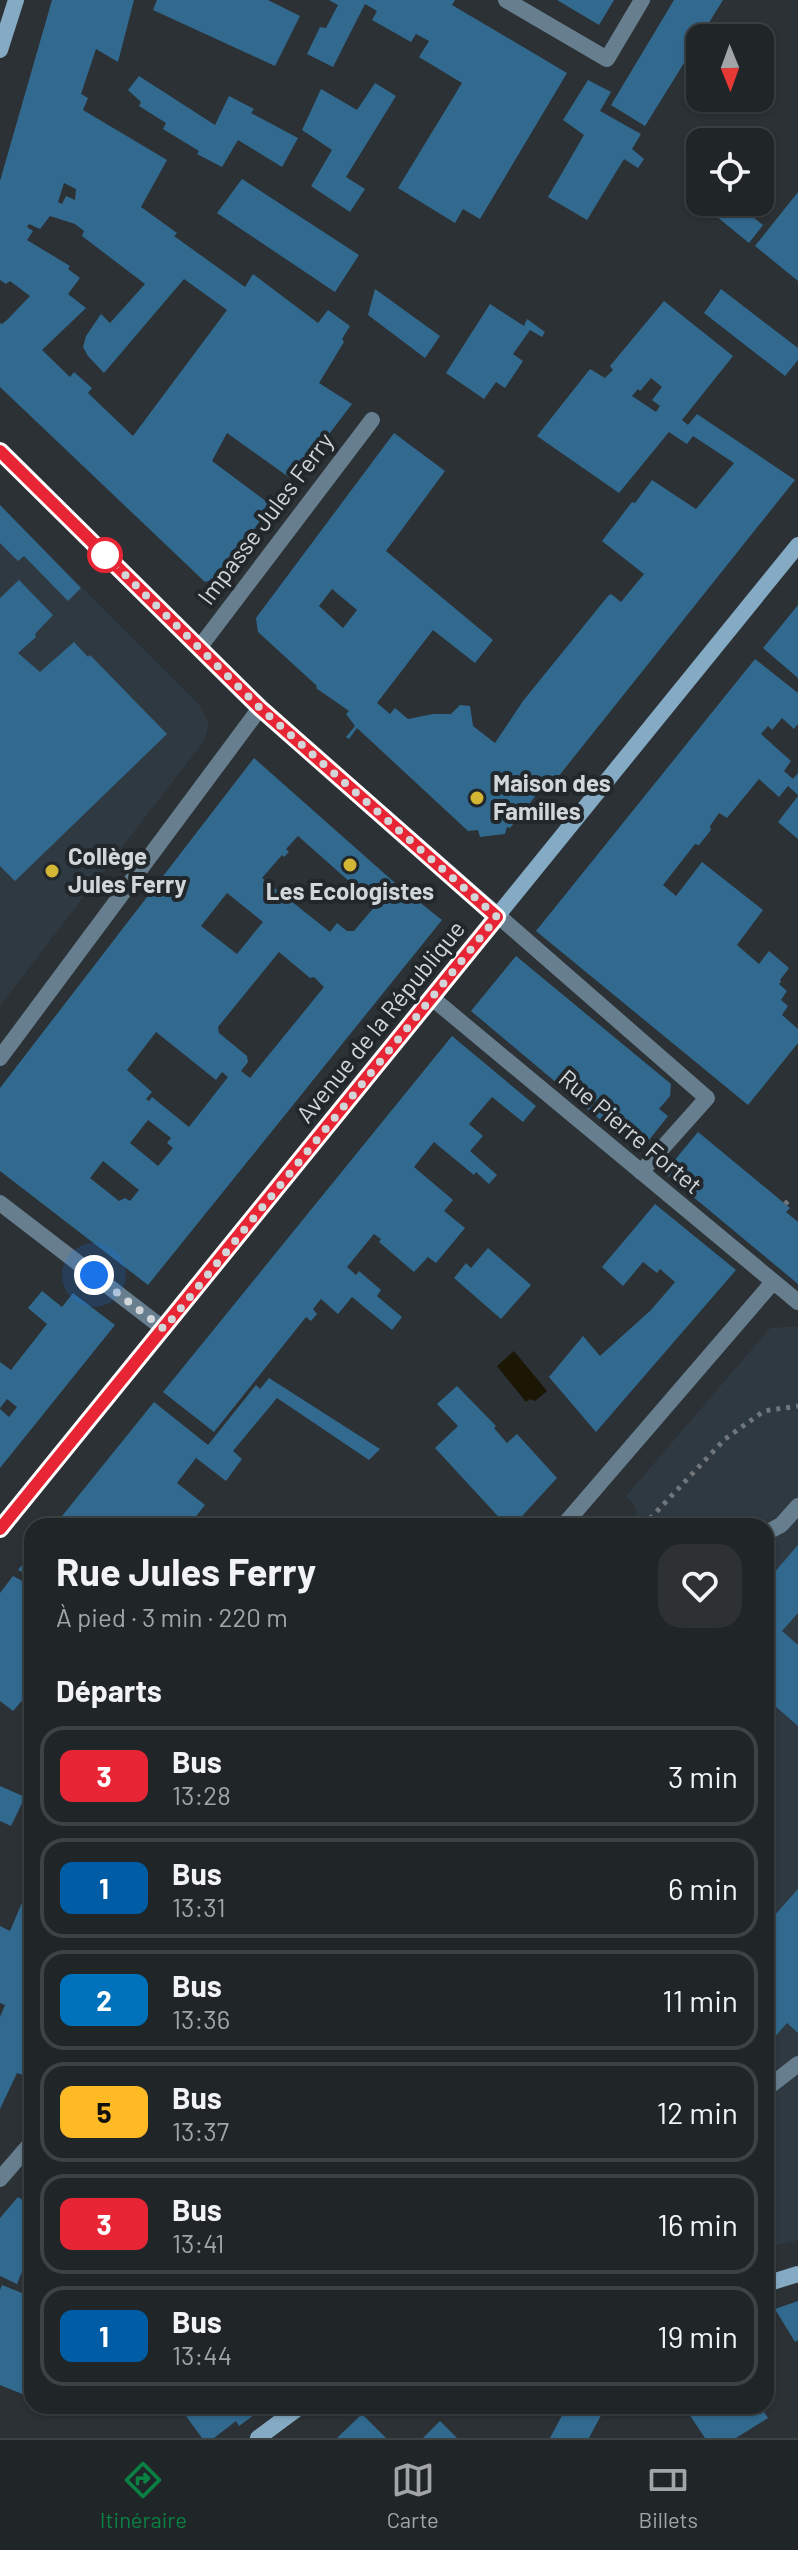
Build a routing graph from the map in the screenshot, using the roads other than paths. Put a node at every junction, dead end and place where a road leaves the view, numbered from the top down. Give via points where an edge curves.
1 (16, 0) edge
2 (506, 0) edge
3 (642, 0) edge
4 (0, 50) edge
5 (372, 420) dead end
6 (0, 451) edge
7 (798, 545) edge
8 (199, 648) junction
9 (260, 708) junction
10 (497, 917) junction
11 (432, 998) junction
12 (0, 1058) edge
13 (641, 1172) junction
14 (0, 1203) edge
15 (773, 1282) junction
16 (798, 1302) edge
17 (164, 1329) junction
18 (798, 1506) edge
19 (570, 1518) edge
20 (0, 1529) edge
21 (774, 1529) edge
22 (798, 2064) edge
23 (774, 2083) edge
24 (24, 2151) edge
25 (0, 2179) edge
26 (798, 2274) edge
27 (774, 2282) edge
28 (290, 2414) edge
29 (258, 2438) edge

1 - 4 street
2 - 3 street via 607,59
5 - 8 street, Impasse Jules Ferry
6 - 8 street
7 - 10 street, Avenue de la République
8 - 9 street
9 - 10 street
9 - 12 street
10 - 11 street, Avenue de la République
10 - 13 street via 707,1098
11 - 13 street, Rue Pierre Fortet
11 - 17 street, Avenue de la République
13 - 15 street, Rue Pierre Fortet
14 - 17 street
15 - 16 street, Rue Pierre Fortet
15 - 19 street
17 - 20 street, Avenue de la République
18 - 21 street
22 - 23 street
24 - 25 street
26 - 27 street
28 - 29 street

